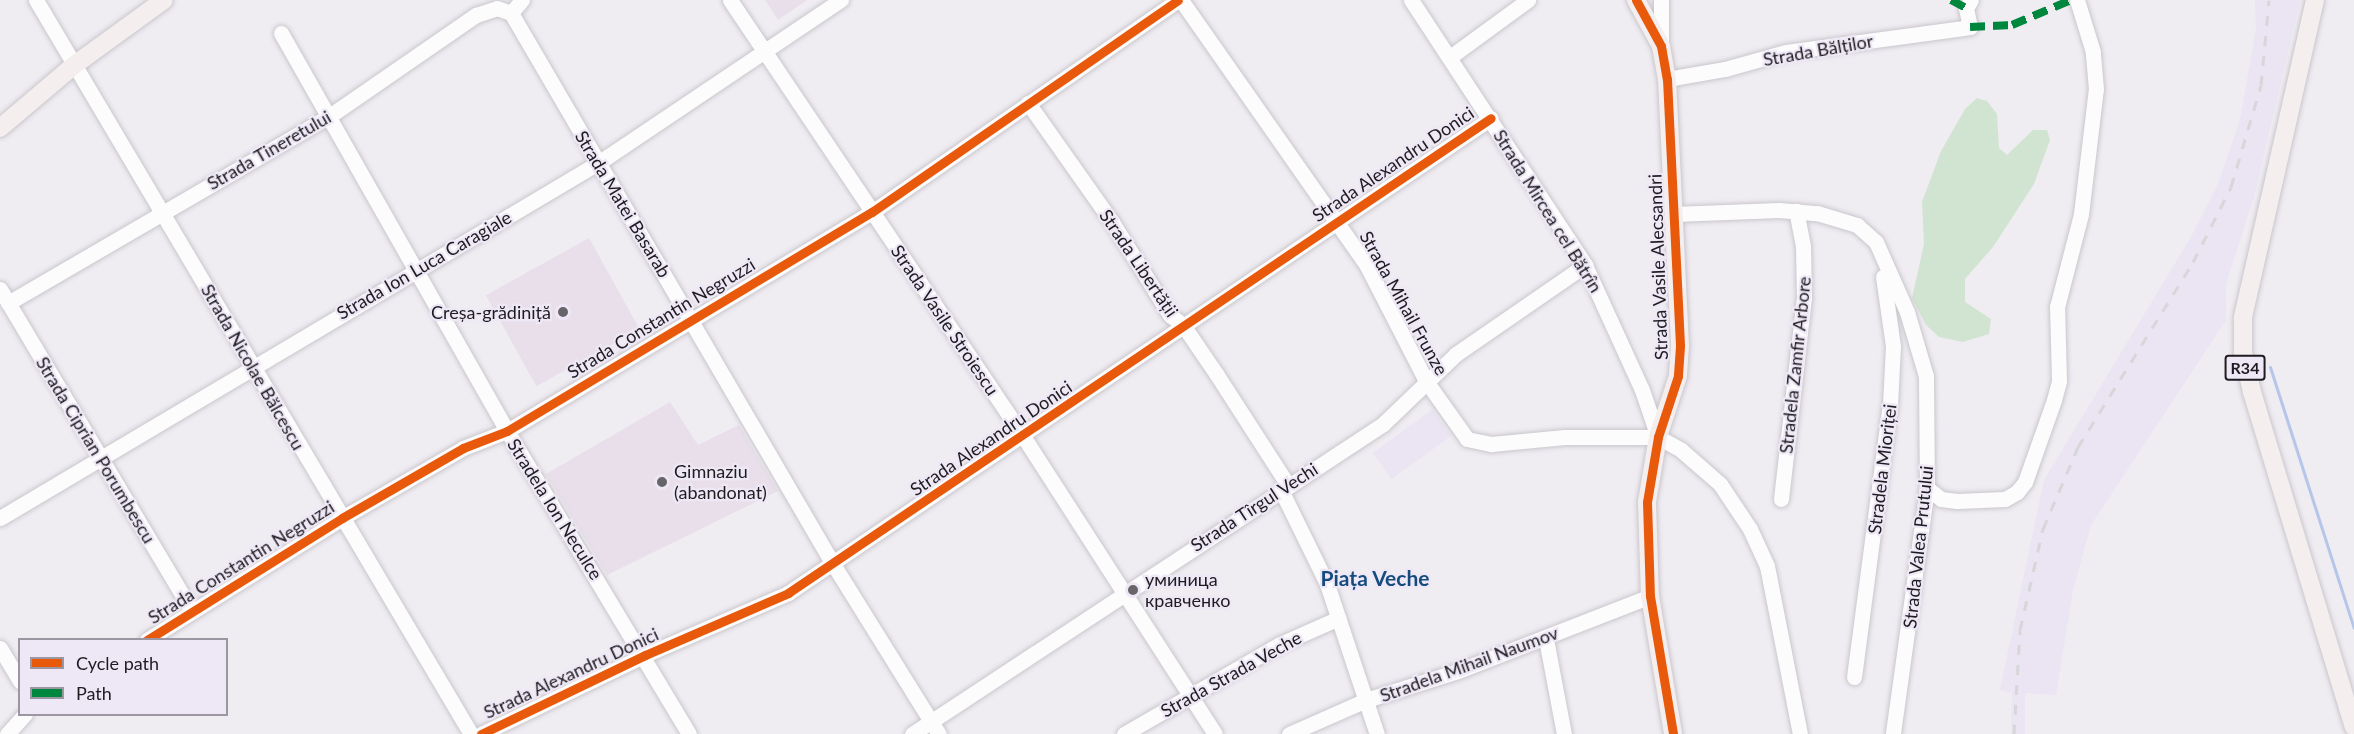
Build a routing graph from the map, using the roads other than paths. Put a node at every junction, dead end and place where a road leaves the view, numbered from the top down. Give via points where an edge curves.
1 (36, 0) edge
2 (164, 0) edge
3 (522, 0) edge
4 (730, 0) edge
5 (841, 0) edge
6 (1180, 0) edge
7 (1411, 0) edge
8 (1528, 0) edge
9 (1636, 0) edge
10 (1661, 0) edge
11 (1971, 0) edge
12 (2077, 0) edge
13 (2315, 0) edge
14 (512, 13) junction
15 (281, 33) dead end
16 (1661, 46) junction
17 (764, 52) junction
18 (1450, 57) junction
19 (73, 66) junction
20 (1667, 79) junction
21 (1028, 103) junction
22 (327, 117) junction
23 (1491, 118) junction
24 (0, 128) edge
25 (598, 163) junction
26 (1796, 211) junction
27 (162, 212) junction
28 (872, 212) junction
29 (1673, 214) junction
30 (1338, 222) junction
31 (1882, 260) junction
32 (1585, 265) junction
33 (414, 270) junction
34 (0, 289) edge
35 (8, 303) junction
36 (691, 318) junction
37 (1183, 325) junction
38 (252, 366) junction
39 (1426, 381) junction
40 (507, 431) junction
41 (1023, 436) junction
42 (1658, 437) junction
43 (100, 458) junction
44 (1284, 487) junction
45 (1928, 488) junction
46 (1781, 499) dead end
47 (0, 518) edge
48 (342, 518) junction
49 (833, 564) junction
50 (1123, 593) junction
51 (1650, 596) junction
52 (192, 610) junction
53 (1339, 618) junction
54 (149, 638) edge
55 (1546, 639) junction
56 (0, 648) edge
57 (645, 655) junction
58 (1854, 677) dead end
59 (18, 678) edge
60 (1190, 694) junction
61 (1366, 700) junction
62 (23, 716) edge
63 (2354, 727) edge
64 (936, 728) edge
65 (7, 734) edge
66 (471, 734) edge
67 (481, 734) edge
68 (689, 734) edge
69 (912, 734) edge
70 (1124, 734) edge
71 (1215, 734) edge
72 (1289, 734) edge
73 (1377, 734) edge
74 (1564, 734) edge
75 (1673, 734) edge
76 (1800, 734) edge
77 (1893, 734) edge

1 - 19 street, Strada Nicolae Bălcescu
2 - 19 main road
3 - 14 street
4 - 17 street, Strada Vasile Stroiescu
5 - 17 street, Strada Ion Luca Caragiale
6 - 21 street, Strada Constantin Negruzzi
6 - 30 street, Strada Mihail Frunze
7 - 18 street, Strada Mircea cel Bătrîn
8 - 18 street
9 - 16 main road
10 - 16 street, Strada Vasile Alecsandri
11 - 20 street, Strada Bălților via 1966,8 1970,27 1786,52
12 - 45 street via 2093,52 2096,89 2081,214 2057,307 2059,381 2054,400 2025,482 2017,492 2005,499 1957,501 1941,499
13 - 63 main road, R34 via 2243,318 2242,341 2252,392
14 - 22 street, Strada Tineretului via 497,8 476,15
14 - 25 street, Strada Matei Basarab
15 - 22 street, Stradela Ion Neculce
16 - 20 main road, Strada Vasile Alecsandri
17 - 25 street, Strada Ion Luca Caragiale
17 - 28 street, Strada Vasile Stroiescu
18 - 23 street, Strada Mircea cel Bătrîn
19 - 24 main road
19 - 27 street, Strada Nicolae Bălcescu
20 - 29 main road, Strada Vasile Alecsandri
21 - 28 street, Strada Constantin Negruzzi
21 - 37 street, Strada Libertății via 1112,222 1170,315
22 - 27 street, Strada Tineretului
22 - 33 street, Stradela Ion Neculce
23 - 30 street, Strada Alexandru Donici
23 - 32 street, Strada Mircea cel Bătrîn
25 - 33 street, Strada Ion Luca Caragiale
25 - 36 street, Strada Matei Basarab
26 - 29 street
26 - 31 street, Strada Valea Prutului via 1857,225 1871,234
26 - 46 street, Stradela Zamfir Arbore via 1802,230 1804,289
27 - 35 street, Strada Tineretului
27 - 38 street, Strada Nicolae Bălcescu
28 - 36 street, Strada Constantin Negruzzi
28 - 41 street, Strada Vasile Stroiescu
29 - 42 main road, Strada Vasile Alecsandri via 1680,361 1673,396
30 - 37 street, Strada Alexandru Donici
30 - 39 street, Strada Mihail Frunze via 1386,298
31 - 45 street, Strada Valea Prutului via 1907,312 1926,376
31 - 58 street, Stradela Mioriței via 1893,346 1890,405
32 - 39 street, Strada Tîrgul Vechi via 1456,354
32 - 42 street, Strada Mircea cel Bătrîn via 1642,390
33 - 38 street, Strada Ion Luca Caragiale
33 - 40 street, Stradela Ion Neculce
34 - 35 street, Strada Ciprian Porumbescu
35 - 43 street, Strada Ciprian Porumbescu
36 - 40 street, Strada Constantin Negruzzi
36 - 49 street, Strada Matei Basarab
37 - 41 street, Strada Alexandru Donici
37 - 44 street, Strada Libertății
38 - 43 street, Strada Ion Luca Caragiale
38 - 48 street, Strada Nicolae Bălcescu
39 - 42 street, Strada Mihail Frunze via 1447,407 1457,430 1473,443
39 - 44 street, Strada Tîrgul Vechi via 1402,410
40 - 48 street, Strada Constantin Negruzzi via 463,448
40 - 57 street, Stradela Ion Neculce
41 - 49 street, Strada Alexandru Donici
41 - 50 street, Strada Vasile Stroiescu
42 - 51 main road, Strada Vasile Alecsandri via 1647,502
42 - 76 street via 1681,450 1720,484 1750,529 1773,587
43 - 47 street, Strada Ion Luca Caragiale
43 - 52 street, Strada Ciprian Porumbescu
44 - 50 street, Strada Tîrgul Vechi
44 - 53 street, Strada Libertății
45 - 77 street, Strada Valea Prutului
48 - 52 street, Strada Constantin Negruzzi
48 - 66 street, Strada Nicolae Bălcescu
49 - 57 street, Strada Alexandru Donici via 788,593
49 - 64 street, Strada Matei Basarab
50 - 60 street, Strada Vasile Stroiescu
50 - 64 street, Strada Tîrgul Vechi
51 - 55 street, Stradela Mihail Naumov
51 - 75 main road, Strada Vasile Alecsandri
52 - 54 street, Strada Constantin Negruzzi
53 - 60 street, Strada Strada Veche via 1280,644
53 - 61 street, Strada Libertății
55 - 61 street, Stradela Mihail Naumov
55 - 74 street
56 - 59 street
57 - 67 street, Strada Alexandru Donici
57 - 68 street, Stradela Ion Neculce
60 - 70 street, Strada Strada Veche
60 - 71 street, Strada Vasile Stroiescu
61 - 72 street, Stradela Mihail Naumov
61 - 73 street, Strada Libertății
62 - 65 street
64 - 69 street, Strada Tîrgul Vechi

